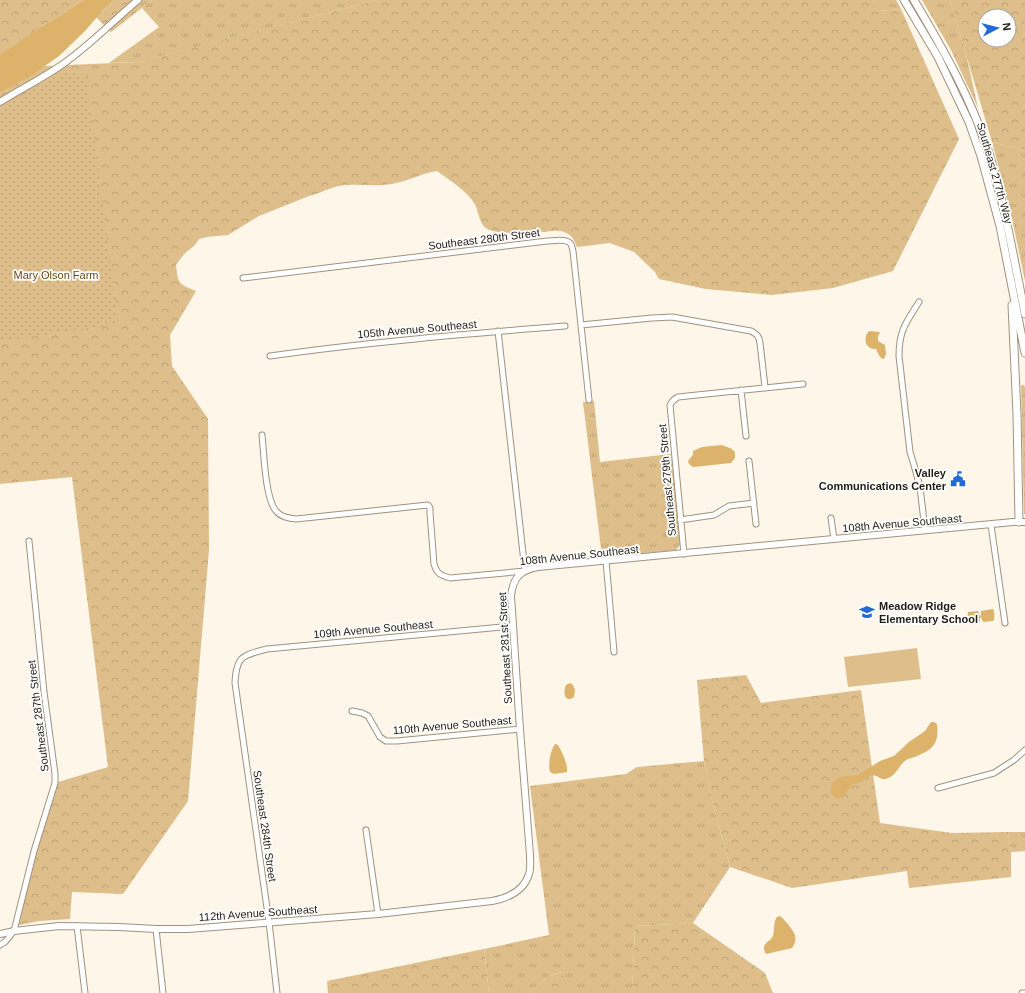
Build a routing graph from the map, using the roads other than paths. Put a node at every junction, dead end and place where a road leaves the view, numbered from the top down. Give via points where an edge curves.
1 (138, 0) edge
2 (904, 0) edge
3 (914, 0) edge
4 (0, 102) edge
5 (1009, 273) junction
6 (243, 278) dead end
7 (1022, 297) junction
8 (919, 302) dead end
9 (1025, 308) edge
10 (1025, 314) edge
11 (581, 325) junction
12 (565, 326) dead end
13 (498, 331) junction
14 (1025, 353) edge
15 (270, 356) dead end
16 (803, 384) dead end
17 (765, 387) junction
18 (741, 390) junction
19 (589, 400) dead end
20 (262, 434) dead end
21 (746, 436) dead end
22 (749, 461) dead end
23 (754, 503) junction
24 (832, 518) dead end
25 (680, 520) junction
26 (1022, 522) edge
27 (756, 524) dead end
28 (991, 524) junction
29 (924, 530) junction
30 (834, 539) junction
31 (29, 541) dead end
32 (684, 554) junction
33 (606, 561) junction
34 (525, 571) junction
35 (1005, 623) dead end
36 (513, 626) junction
37 (614, 652) dead end
38 (238, 662) joint
39 (352, 711) dead end
40 (520, 729) junction
41 (1025, 750) edge
42 (938, 788) dead end
43 (366, 830) dead end
44 (515, 893) joint
45 (378, 914) junction
46 (269, 922) junction
47 (77, 926) junction
48 (156, 929) junction
49 (14, 931) junction
50 (0, 934) edge
51 (0, 945) edge
52 (85, 993) edge
53 (163, 993) edge
54 (277, 993) edge
55 (1022, 993) edge
56 (1025, 993) edge

1 - 4 street via 64,63
2 - 5 main road, Southeast 277th Way via 938,57 969,122 993,197
3 - 7 main road, Southeast 277th Way via 960,83 989,153 1008,224
5 - 14 main road
5 - 26 main road
6 - 11 street, Southeast 280th Street via 564,240 571,244
7 - 9 main road
7 - 10 main road
8 - 29 street via 901,334 899,356 910,452 920,486
11 - 17 street via 672,317 751,331 759,337
11 - 19 street, Southeast 280th Street
12 - 13 street, 105th Avenue Southeast
13 - 15 street, 105th Avenue Southeast
13 - 34 street
16 - 17 street
17 - 18 street
18 - 21 street
18 - 25 street, Southeast 279th Street via 678,397 674,398 670,405
20 - 34 street, 108th Avenue Southeast via 268,494 276,512 285,518 428,505 434,564 440,575 450,578
22 - 23 street
23 - 25 street via 726,507 714,515
23 - 27 street
24 - 30 street
25 - 32 street, Southeast 279th Street
26 - 28 street, 108th Avenue Southeast
28 - 29 street, 108th Avenue Southeast
28 - 35 street
29 - 30 street, 108th Avenue Southeast
30 - 32 street, 108th Avenue Southeast
31 - 49 street, Southeast 287th Street via 55,783 34,851
32 - 33 street, 108th Avenue Southeast
33 - 34 street, 108th Avenue Southeast via 532,568
33 - 37 street
34 - 36 street, Southeast 281st Street via 518,576 512,587
36 - 38 street, 109th Avenue Southeast via 267,649 252,653
36 - 40 street, Southeast 281st Street
38 - 46 street, Southeast 284th Street via 235,684
39 - 40 street, 110th Avenue Southeast via 368,716 380,737 386,741
40 - 44 street, Southeast 281st Street via 530,866 525,883
41 - 42 street via 994,773
43 - 45 street
44 - 45 street, 112th Avenue Southeast via 492,901
45 - 46 street, 112th Avenue Southeast
46 - 48 street, 112th Avenue Southeast
46 - 54 street, Southeast 284th Street
47 - 48 street, 112th Avenue Southeast
47 - 49 street, 112th Avenue Southeast
47 - 52 street
48 - 53 street
49 - 50 street, 112th Avenue Southeast
49 - 51 street
55 - 56 street

